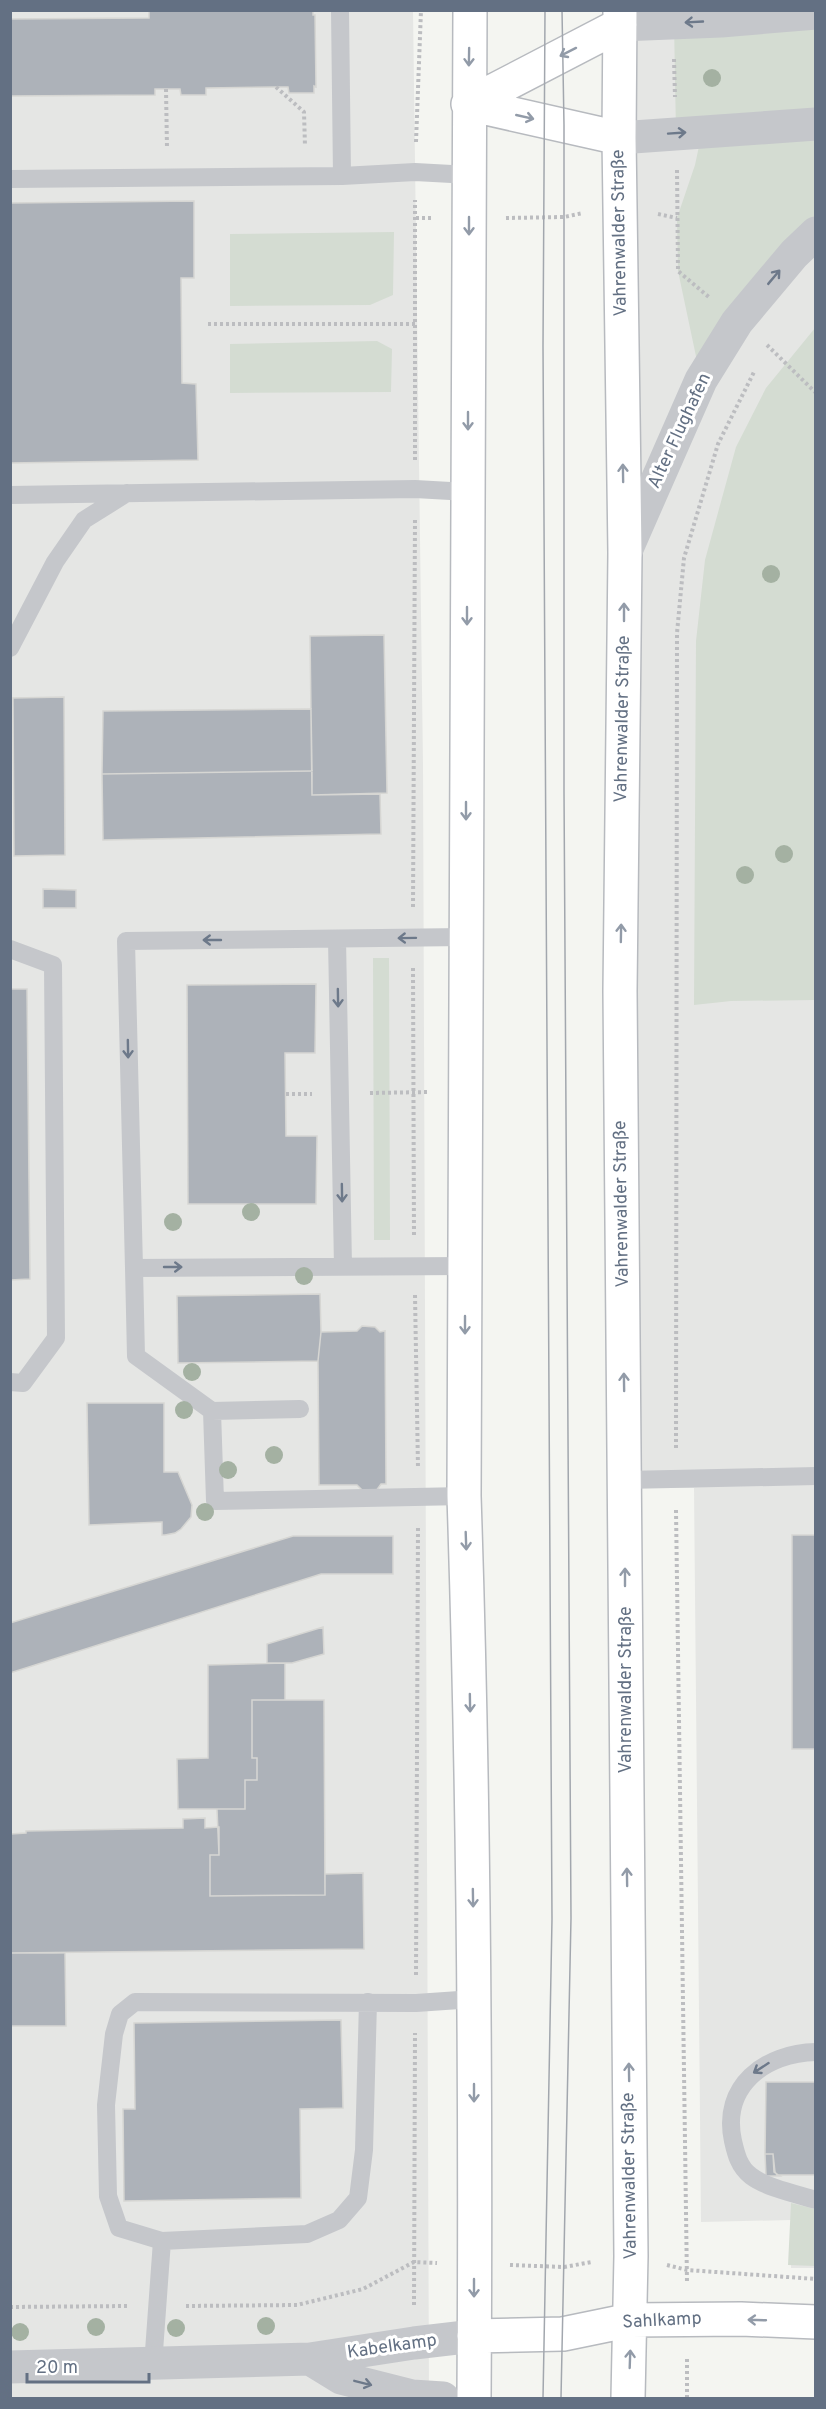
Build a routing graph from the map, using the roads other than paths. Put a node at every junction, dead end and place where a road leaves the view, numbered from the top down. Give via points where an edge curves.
1 (340, 10) edge
2 (470, 10) edge
3 (816, 13) edge
4 (620, 18) edge
5 (468, 104) junction
6 (816, 124) edge
7 (618, 138) junction
8 (470, 175) junction
9 (342, 176) junction
10 (10, 179) edge
11 (816, 233) edge
12 (128, 492) junction
13 (468, 492) junction
14 (10, 495) edge
15 (625, 553) junction
16 (10, 648) edge
17 (465, 937) junction
18 (337, 939) junction
19 (10, 949) edge
20 (343, 1266) junction
21 (465, 1266) junction
22 (134, 1268) junction
23 (10, 1382) edge
24 (300, 1409) dead end
25 (212, 1411) junction
26 (816, 1476) edge
27 (624, 1480) junction
28 (464, 1496) junction
29 (474, 1999) junction
30 (368, 2002) junction
31 (816, 2052) edge
32 (816, 2200) edge
33 (162, 2241) junction
34 (631, 2320) junction
35 (816, 2322) edge
36 (474, 2336) junction
37 (310, 2359) junction
38 (153, 2365) junction
39 (10, 2367) edge
40 (443, 2398) edge
41 (474, 2398) edge
42 (628, 2398) edge

1 - 9 lane
2 -> 5 main road
3 -> 4 street via 674,23
4 -> 5 main road
4 - 7 main road, Vahrenwalder Straße
5 -> 7 main road
5 - 8 main road
7 -> 6 street
15 -> 7 main road, Vahrenwalder Straße
8 - 9 lane via 415,172
8 -> 13 main road
9 - 10 lane
15 -> 11 street, Alter Flughafen via 701,380 737,322
12 - 13 lane
12 - 14 lane
12 - 16 lane via 84,520 55,562
13 -> 17 main road
27 -> 15 main road, Vahrenwalder Straße via 620,991
17 -> 18 lane
17 - 21 main road
18 -> 20 lane
18 -> 22 lane via 126,940
19 - 23 lane via 53,965 56,1338 23,1383
20 - 21 lane
22 -> 20 lane
21 -> 28 main road
22 - 25 lane via 136,1356
24 - 25 lane
25 - 28 lane via 214,1501
26 - 27 lane
34 -> 27 main road, Vahrenwalder Straße
28 -> 29 main road
29 - 30 lane
29 -> 36 main road
30 - 33 lane via 364,2150 358,2198 339,2220 307,2234
30 - 33 lane via 135,2002 120,2014 106,2105 108,2196 119,2228
31 -> 32 lane via 776,2058 751,2074 733,2101 730,2127 736,2159 751,2176
33 - 38 lane
35 -> 34 main road, Sahlkamp
34 - 36 main road, Sahlkamp via 563,2334
42 -> 34 main road, Vahrenwalder Straße
36 - 37 street, Kabelkamp
36 - 41 main road
37 - 38 street, Kabelkamp
37 -> 40 street, Kabelkamp via 341,2378 412,2396
38 - 39 street, Kabelkamp

